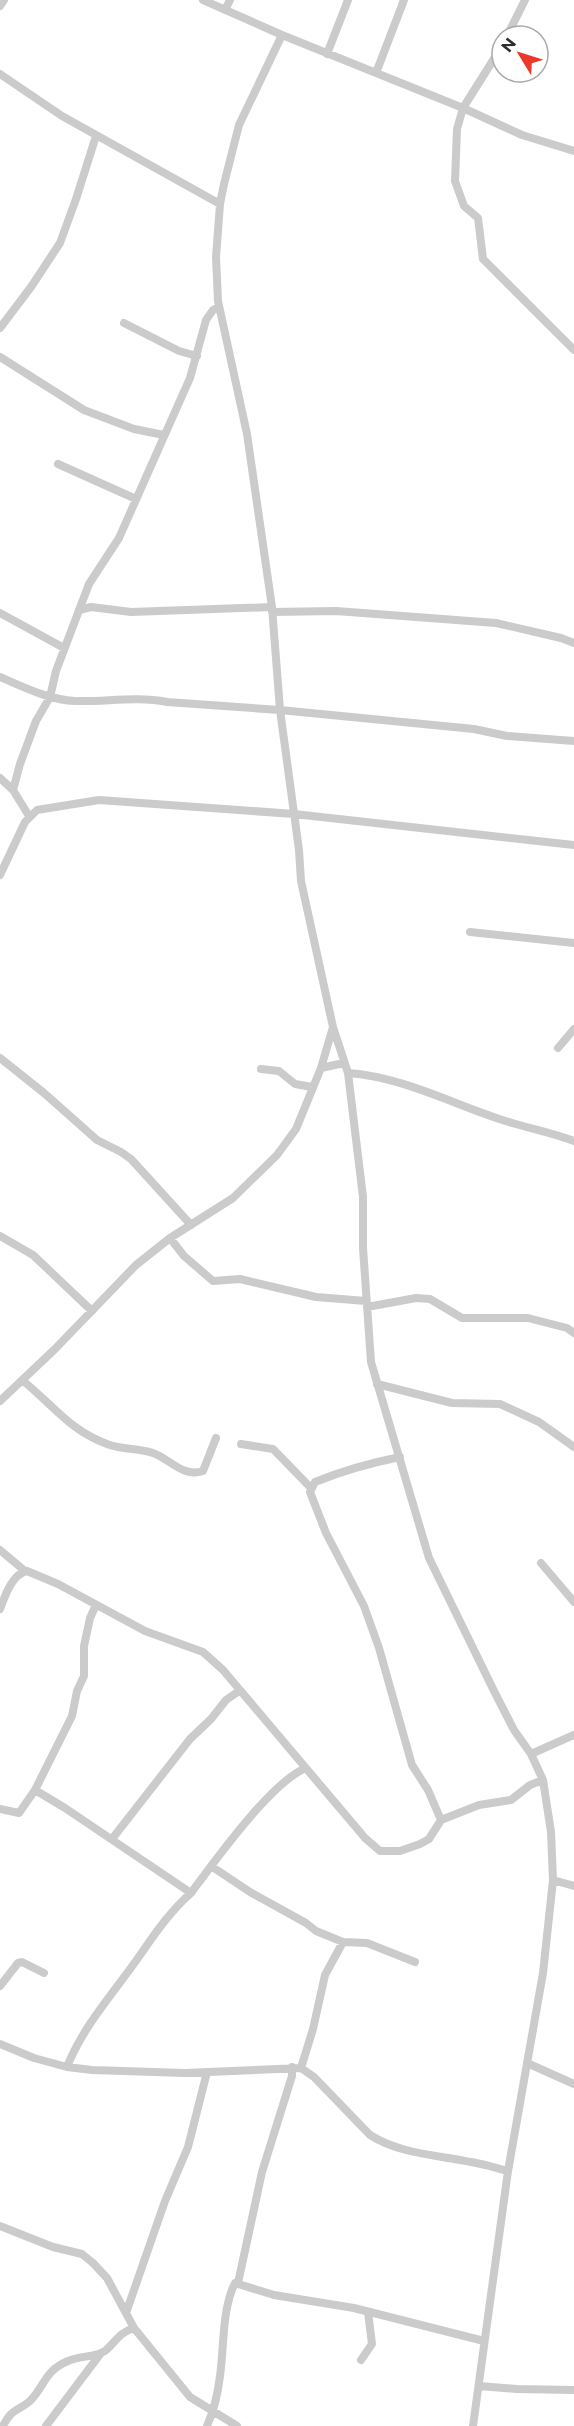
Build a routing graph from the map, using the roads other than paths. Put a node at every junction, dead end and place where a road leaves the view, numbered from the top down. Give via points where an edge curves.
1 (4, 0) edge
2 (203, 0) edge
3 (230, 0) edge
4 (348, 0) edge
5 (404, 0) edge
6 (525, 0) edge
7 (0, 6) edge
8 (225, 10) junction
9 (513, 24) edge
10 (282, 35) junction
11 (327, 54) junction
12 (490, 66) edge
13 (376, 73) junction
14 (0, 74) edge
15 (464, 108) junction
16 (96, 136) junction
17 (574, 151) edge
18 (220, 204) junction
19 (219, 307) junction
20 (124, 323) dead end
21 (0, 328) edge
22 (574, 350) edge
23 (197, 356) junction
24 (0, 357) edge
25 (164, 435) junction
26 (58, 464) dead end
27 (136, 499) junction
28 (83, 598) junction
29 (91, 607) junction
30 (79, 610) junction
31 (272, 610) junction
32 (0, 613) edge
33 (574, 643) edge
34 (64, 648) junction
35 (0, 677) edge
36 (50, 697) junction
37 (280, 710) junction
38 (574, 741) edge
39 (0, 778) edge
40 (13, 789) junction
41 (294, 814) junction
42 (29, 816) junction
43 (574, 845) edge
44 (0, 875) edge
45 (470, 932) dead end
46 (574, 943) edge
47 (333, 1027) junction
48 (574, 1029) edge
49 (558, 1048) dead end
50 (0, 1058) edge
51 (344, 1063) junction
52 (321, 1068) junction
53 (261, 1069) dead end
54 (348, 1073) junction
55 (312, 1087) junction
56 (574, 1141) edge
57 (191, 1226) junction
58 (1, 1237) edge
59 (170, 1238) junction
60 (161, 1245) junction
61 (184, 1256) junction
62 (367, 1304) junction
63 (92, 1311) junction
64 (574, 1333) edge
65 (22, 1380) junction
66 (377, 1384) junction
67 (0, 1401) edge
68 (216, 1438) dead end
69 (241, 1444) dead end
70 (574, 1447) edge
71 (400, 1457) junction
72 (311, 1488) junction
73 (0, 1550) edge
74 (541, 1563) dead end
75 (25, 1571) junction
76 (574, 1602) edge
77 (96, 1605) junction
78 (0, 1609) edge
79 (239, 1691) junction
80 (574, 1735) edge
81 (531, 1754) junction
82 (306, 1768) junction
83 (543, 1780) junction
84 (35, 1790) junction
85 (0, 1809) edge
86 (441, 1820) junction
87 (112, 1839) junction
88 (211, 1866) junction
89 (554, 1880) junction
90 (574, 1886) edge
91 (191, 1893) junction
92 (343, 1942) junction
93 (415, 1962) dead end
94 (44, 1973) dead end
95 (0, 1986) edge
96 (0, 2044) edge
97 (527, 2063) junction
98 (68, 2067) junction
99 (297, 2068) junction
100 (207, 2072) junction
101 (574, 2085) edge
102 (508, 2171) junction
103 (0, 2226) edge
104 (238, 2283) junction
105 (369, 2312) junction
106 (126, 2313) junction
107 (134, 2328) junction
108 (483, 2341) junction
109 (101, 2353) junction
110 (361, 2360) dead end
111 (479, 2386) junction
112 (574, 2390) edge
113 (213, 2410) junction
114 (3, 2426) edge
115 (46, 2426) edge
116 (207, 2426) edge
117 (237, 2426) edge
118 (473, 2426) edge

1 - 7 street
2 - 8 street
3 - 8 street
4 - 11 street
5 - 13 street
6 - 9 street
8 - 10 street
10 - 11 street
10 - 18 street via 239,125
11 - 13 street
12 - 15 street
13 - 15 street
14 - 16 street
15 - 17 street via 522,135
15 - 22 street via 458,129 455,180 464,206 478,218 483,259
16 - 18 street
16 - 21 street via 60,243
18 - 19 street via 216,257
19 - 23 street via 206,320
19 - 31 street via 247,434
20 - 23 street
23 - 25 street
24 - 25 street via 84,410
25 - 27 street
26 - 27 street
27 - 28 street via 119,538
28 - 29 street
28 - 30 street
29 - 30 street
29 - 31 street via 131,612
30 - 34 street
31 - 33 street via 496,623
31 - 37 street
32 - 34 street
34 - 36 street
35 - 36 street
36 - 37 street via 72,701 151,699
36 - 40 street via 36,721
37 - 38 street
37 - 41 street
39 - 40 street
40 - 42 street
41 - 42 street via 99,800 42,807
41 - 43 street
41 - 47 street via 301,880
42 - 44 street
45 - 46 street
47 - 51 street
47 - 52 street
48 - 49 street
50 - 57 street via 97,1140 131,1159
51 - 52 street
51 - 54 street
52 - 55 street
53 - 55 street via 279,1071 295,1084
54 - 56 street via 393,1082
54 - 62 street via 363,1197
55 - 57 street via 296,1129 282,1149 232,1198
57 - 59 street
58 - 63 street via 38,1259
59 - 60 street
59 - 61 street
60 - 61 street
60 - 63 street
61 - 62 street via 213,1281 240,1279
62 - 64 street via 430,1299 462,1318 528,1318
62 - 66 street via 371,1362
63 - 65 street
65 - 67 street
65 - 68 street via 57,1414 95,1439 152,1453 180,1470 196,1474 203,1471
66 - 70 street via 452,1404 500,1404 539,1422
66 - 71 street
69 - 72 street via 273,1449
71 - 72 street via 333,1474
71 - 81 street via 429,1558 514,1730
72 - 86 street via 326,1533 364,1606 379,1647 412,1765
73 - 75 street
74 - 76 street
75 - 77 street
75 - 78 street via 12,1584
77 - 79 street via 145,1631 202,1652
77 - 84 street via 84,1646 84,1676 72,1716
79 - 82 street
79 - 87 street via 190,1739
80 - 81 street
81 - 83 street
82 - 86 street via 380,1851 399,1851 420,1844 429,1839
82 - 88 street via 264,1803
83 - 86 street via 511,1800 479,1806
83 - 89 street
84 - 85 street via 19,1813
84 - 87 street
87 - 91 street
88 - 91 street
88 - 92 street via 316,1931
89 - 90 street
89 - 97 street
91 - 98 street via 153,1936 98,2012 76,2045
92 - 93 street via 367,1943
92 - 99 street via 325,1975 313,2029
94 - 95 street via 18,1963
96 - 98 street
97 - 101 street
97 - 102 street
98 - 100 street via 131,2073
99 - 100 street
99 - 102 street via 314,2077 370,2135 381,2141 432,2157
99 - 104 street via 262,2172
100 - 106 street via 188,2147
102 - 108 street
103 - 106 street via 82,2254 106,2278
104 - 105 street via 274,2295
104 - 113 street via 231,2293
105 - 108 street
105 - 110 street via 372,2344
106 - 107 street
107 - 109 street via 122,2333
107 - 113 street via 190,2397
108 - 111 street
109 - 114 street via 61,2364 46,2376 29,2401 9,2414
109 - 115 street
111 - 112 street
111 - 118 street
113 - 116 street
113 - 117 street

